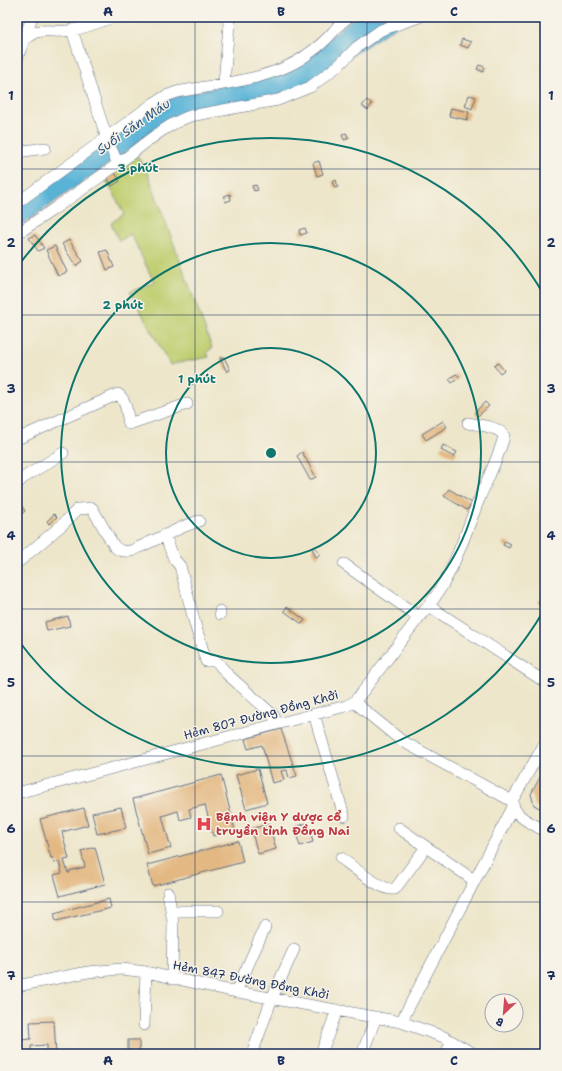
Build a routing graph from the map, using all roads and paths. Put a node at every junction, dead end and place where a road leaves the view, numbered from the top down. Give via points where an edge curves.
1 (32, 17) edge
2 (113, 17) edge
3 (228, 17) edge
4 (349, 17) edge
5 (419, 17) edge
6 (97, 20) edge
7 (72, 30) junction
8 (23, 41) junction
9 (17, 59) edge
10 (224, 83) junction
11 (107, 139) junction
12 (45, 148) dead end
13 (17, 152) edge
14 (118, 164) junction
15 (17, 203) edge
16 (17, 231) edge
17 (187, 404) dead end
18 (468, 423) dead end
19 (17, 438) edge
20 (63, 453) dead end
21 (17, 484) edge
22 (200, 521) dead end
23 (165, 535) junction
24 (17, 563) edge
25 (344, 564) dead end
26 (429, 606) junction
27 (419, 617) junction
28 (545, 682) edge
29 (354, 702) junction
30 (314, 714) junction
31 (277, 723) junction
32 (545, 743) edge
33 (17, 793) edge
34 (513, 804) junction
35 (344, 816) dead end
36 (399, 828) dead end
37 (545, 831) edge
38 (426, 847) junction
39 (341, 858) dead end
40 (475, 881) junction
41 (168, 893) dead end
42 (171, 911) junction
43 (218, 911) dead end
44 (265, 927) dead end
45 (294, 949) dead end
46 (146, 972) junction
47 (172, 978) junction
48 (17, 986) edge
49 (236, 992) junction
50 (272, 998) junction
51 (337, 1010) junction
52 (376, 1017) junction
53 (401, 1022) junction
54 (144, 1025) dead end
55 (451, 1042) junction
56 (252, 1054) edge
57 (321, 1054) edge
58 (362, 1054) edge
59 (446, 1054) edge
60 (474, 1054) edge

1 - 8 street
2 - 6 street
3 - 10 street
4 - 10 street via 308,54 289,66 255,77
5 - 14 street via 376,34 310,87 278,100 179,120
6 - 7 street
7 - 8 street via 38,31
7 - 11 street
8 - 9 street
10 - 11 street via 166,96
11 - 14 street
11 - 15 street
12 - 13 street
14 - 16 street via 23,230
17 - 19 street via 129,424 122,398 118,394
18 - 26 street via 497,429 504,436 456,558
20 - 21 street
22 - 23 street
23 - 24 street via 131,551 119,551 92,508 78,508
23 - 31 street via 174,560 180,566 206,661 217,662 273,715
25 - 27 street
26 - 27 street
26 - 28 street
27 - 29 street
29 - 30 street, Hẻm 807 Đường Đồng Khởi
29 - 34 street, Hẻm 807 Đường Đồng Khởi via 402,741
30 - 31 street, Hẻm 807 Đường Đồng Khởi
30 - 35 street
31 - 33 street, Hẻm 807 Đường Đồng Khởi
32 - 34 street
34 - 37 street, Hẻm 807 Đường Đồng Khởi via 520,816
34 - 40 street
36 - 38 street
38 - 39 street via 395,889 390,890
38 - 40 street
40 - 53 street
41 - 42 street
42 - 43 street
42 - 47 street
44 - 49 street
45 - 50 street
46 - 47 street, Hẻm 847 Đường Đồng Khởi
46 - 48 street, Hẻm 847 Đường Đồng Khởi via 122,969 88,972
46 - 54 street
47 - 49 street, Hẻm 847 Đường Đồng Khởi
49 - 50 street, Hẻm 847 Đường Đồng Khởi
50 - 51 street, Hẻm 847 Đường Đồng Khởi
50 - 56 street
51 - 52 street, Hẻm 847 Đường Đồng Khởi
51 - 57 street
52 - 53 street, Hẻm 847 Đường Đồng Khởi
52 - 58 street
53 - 55 street, Hẻm 847 Đường Đồng Khởi via 444,1037
55 - 59 street
55 - 60 street, Hẻm 847 Đường Đồng Khởi

